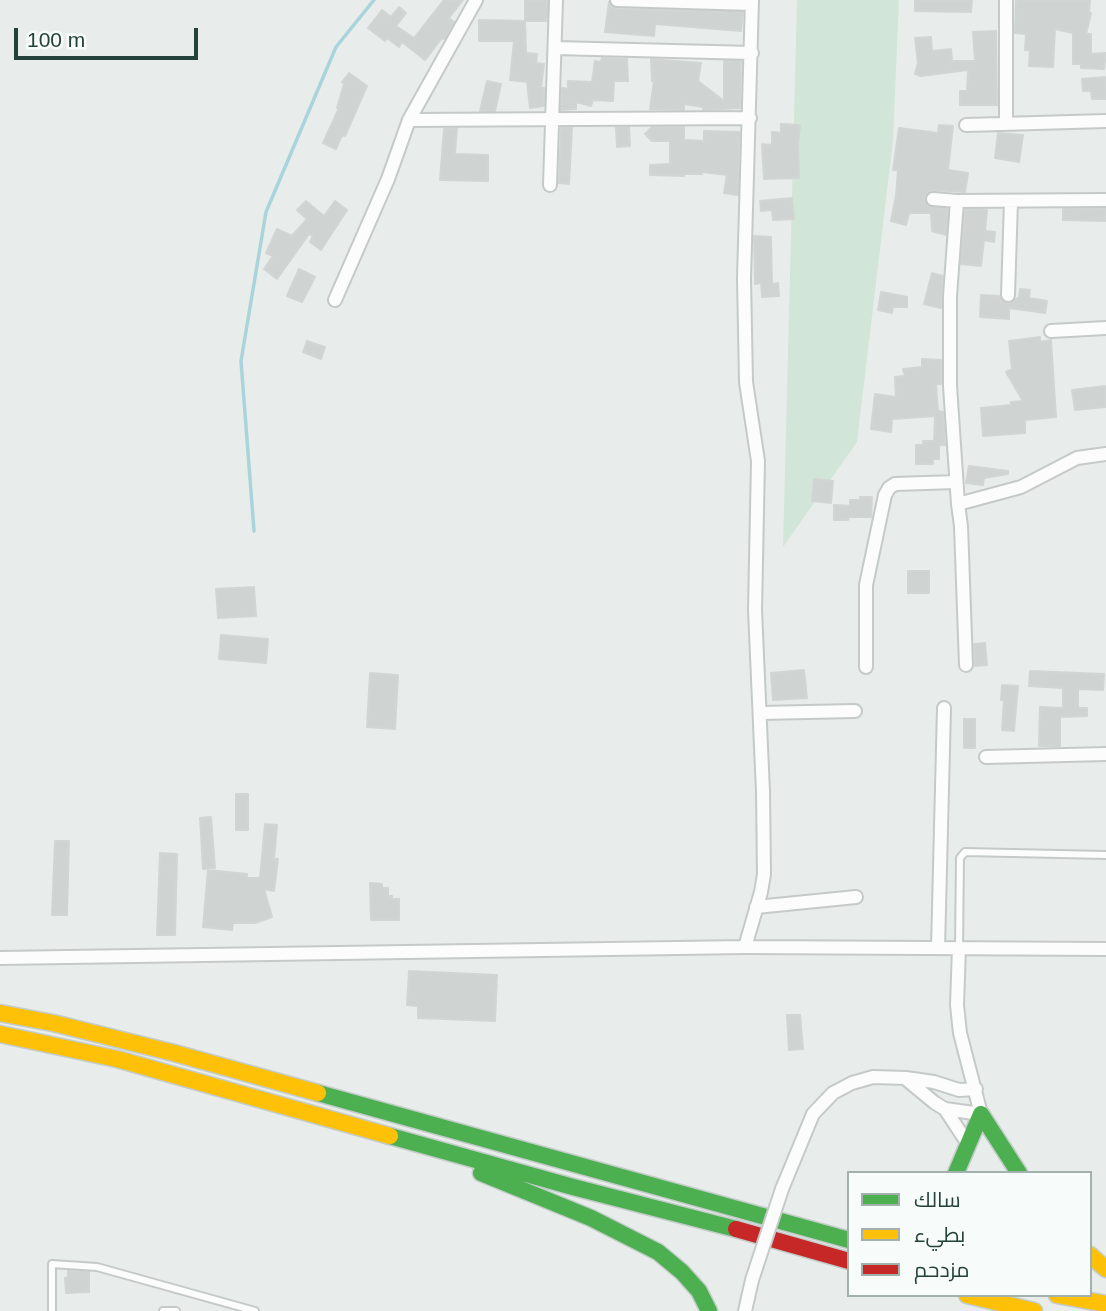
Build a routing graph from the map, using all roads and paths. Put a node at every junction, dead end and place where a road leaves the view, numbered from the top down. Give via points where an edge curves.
1 (476, 0) edge
2 (556, 0) edge
3 (617, 0) edge
4 (1006, 0) edge
5 (752, 2) edge
6 (555, 48) junction
7 (752, 53) junction
8 (750, 118) junction
9 (552, 119) junction
10 (409, 120) junction
11 (1106, 121) edge
12 (1006, 124) junction
13 (967, 125) dead end
14 (550, 185) dead end
15 (933, 199) dead end
16 (1106, 200) edge
17 (957, 201) junction
18 (1011, 201) junction
19 (1008, 295) dead end
20 (335, 300) dead end
21 (1106, 328) edge
22 (1051, 331) dead end
23 (1106, 454) edge
24 (956, 482) junction
25 (958, 504) junction
26 (966, 664) dead end
27 (866, 667) dead end
28 (944, 708) dead end
29 (855, 710) dead end
30 (760, 713) junction
31 (1106, 754) edge
32 (986, 757) dead end
33 (1106, 855) edge
34 (856, 897) dead end
35 (756, 906) junction
36 (745, 947) junction
37 (939, 948) junction
38 (959, 948) junction
39 (1106, 949) edge
40 (0, 958) edge
41 (0, 1013) edge
42 (0, 1034) edge
43 (906, 1078) junction
44 (976, 1089) junction
45 (945, 1109) junction
46 (981, 1115) junction
47 (388, 1136) junction
48 (968, 1144) junction
49 (957, 1171) edge
50 (1017, 1171) edge
51 (847, 1239) edge
52 (1092, 1257) edge
53 (847, 1260) edge
54 (1106, 1269) edge
55 (975, 1297) edge
56 (1068, 1297) edge
57 (1106, 1304) edge
58 (51, 1311) edge
59 (163, 1311) edge
60 (176, 1311) edge
61 (255, 1311) edge
62 (709, 1311) edge
63 (745, 1311) edge
64 (1034, 1311) edge

1 - 10 street
2 - 6 street
3 - 5 street
4 - 12 street
5 - 7 street
6 - 7 street
6 - 9 street
7 - 8 street
8 - 9 street
8 - 30 street via 744,278 746,382 758,461 755,610
9 - 10 street
9 - 14 street
10 - 20 street
11 - 12 street
12 - 13 street
15 - 17 street
16 - 18 street
17 - 18 street
17 - 24 street via 949,337
18 - 19 street
21 - 22 street
23 - 25 street via 1077,458 1021,487
24 - 25 street
24 - 27 street via 895,484 885,495 866,585
25 - 26 street
28 - 37 street
29 - 30 street
30 - 35 street via 764,874
31 - 32 street
33 - 38 lane via 965,852 960,858
34 - 35 street
35 - 36 street
36 - 37 street
36 - 40 street
37 - 38 street
38 - 39 street
38 - 44 street via 960,1033
41 - 51 highway via 174,1053
42 - 47 highway via 117,1059
43 - 44 street via 959,1090
43 - 45 street
43 - 63 street, bridge via 873,1077 852,1083 822,1102 782,1189
44 - 46 street
45 - 46 street
45 - 48 street
46 - 48 highway
46 - 50 highway
47 - 53 highway
47 - 62 highway via 591,1218 658,1252 699,1291
48 - 49 highway
52 - 54 highway
55 - 64 highway
56 - 57 highway
58 - 61 lane via 52,1264 97,1267
59 - 60 lane

